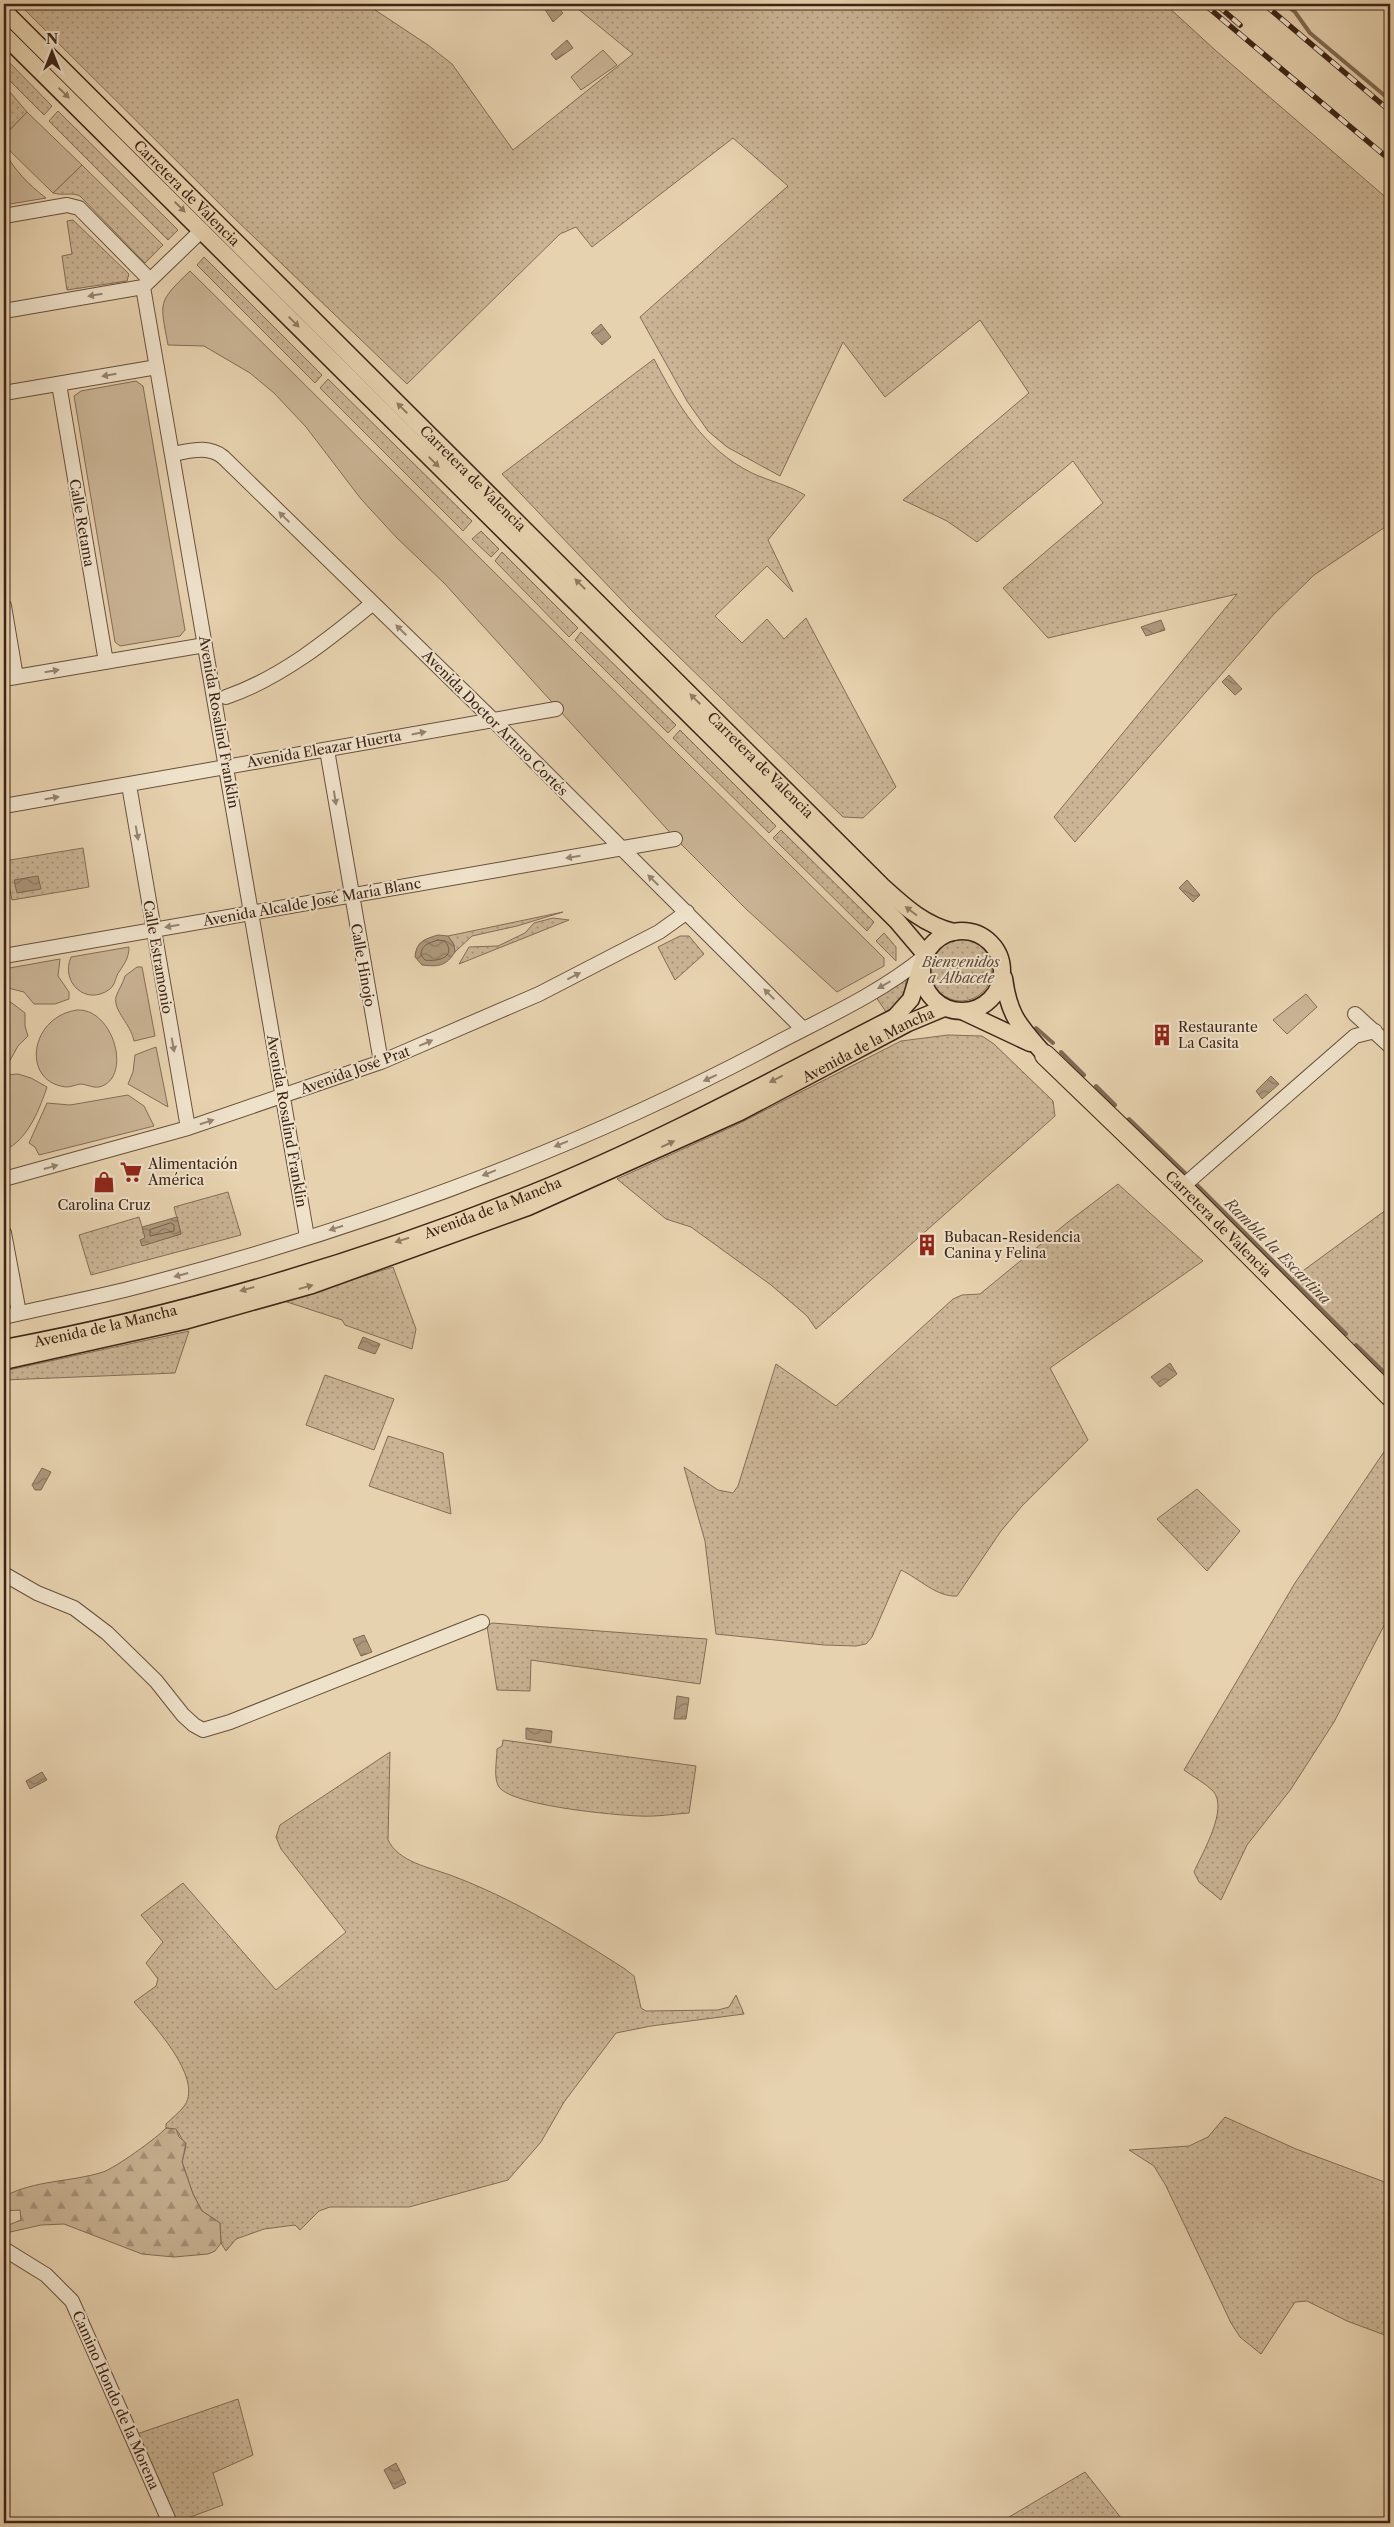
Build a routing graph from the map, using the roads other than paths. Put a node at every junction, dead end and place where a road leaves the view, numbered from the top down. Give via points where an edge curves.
1 (4, 11) edge
2 (4, 35) edge
3 (4, 216) edge
4 (202, 230) junction
5 (147, 283) junction
6 (4, 311) edge
7 (157, 367) junction
8 (59, 384) junction
9 (4, 393) edge
10 (172, 454) junction
11 (373, 603) junction
12 (4, 606) edge
13 (205, 645) junction
14 (106, 662) junction
15 (10, 678) edge
16 (226, 698) dead end
17 (556, 709) dead end
18 (492, 719) junction
19 (327, 750) junction
20 (226, 767) junction
21 (128, 785) junction
22 (4, 806) edge
23 (675, 838) dead end
24 (622, 849) junction
25 (350, 895) junction
26 (687, 912) junction
27 (252, 913) junction
28 (153, 930) junction
29 (954, 932) junction
30 (4, 956) edge
31 (924, 958) junction
32 (1002, 964) junction
33 (944, 1008) junction
34 (964, 1012) junction
35 (1355, 1014) dead end
36 (803, 1028) junction
37 (1375, 1031) junction
38 (1390, 1046) edge
39 (1045, 1055) junction
40 (381, 1062) junction
41 (283, 1096) junction
42 (188, 1128) junction
43 (4, 1179) edge
44 (1182, 1187) junction
45 (4, 1233) edge
46 (307, 1237) junction
47 (19, 1313) junction
48 (4, 1317) edge
49 (4, 1348) edge
50 (4, 1361) edge
51 (1390, 1396) edge
52 (4, 1574) edge
53 (482, 1622) dead end
54 (4, 2249) edge
55 (170, 2523) edge

29 -> 1 main road, Carretera de Valencia via 926,922 882,886
2 -> 4 main road, Carretera de Valencia
3 - 5 street via 66,205 79,208
4 - 5 street
4 -> 31 main road, Carretera de Valencia via 897,921
5 -> 6 street
5 - 7 street, Avenida Rosalind Franklin
7 -> 8 street
7 - 10 street, Avenida Rosalind Franklin
8 - 9 street
8 - 14 street, Calle Retama
11 -> 10 street, Avenida Doctor Arturo Cortés via 223,457 204,449
10 - 13 street, Avenida Rosalind Franklin
11 - 16 street via 302,658 249,689
18 -> 11 street, Avenida Doctor Arturo Cortés
12 - 15 street
13 - 14 street
13 - 20 street, Avenida Rosalind Franklin
15 -> 14 street
17 - 18 street, Avenida Eleazar Huerta
19 -> 18 street, Avenida Eleazar Huerta
18 - 24 street, Avenida Doctor Arturo Cortés
19 - 20 street, Avenida Eleazar Huerta
19 -> 25 street, Calle Hinojo
20 - 21 street, Avenida Eleazar Huerta
20 - 27 street, Avenida Rosalind Franklin
22 -> 21 street, Avenida Eleazar Huerta
21 -> 28 street, Calle Estramonio
23 - 24 street, Avenida Alcalde José María Blanc
24 -> 25 street, Avenida Alcalde José María Blanc
26 -> 24 street, Avenida Doctor Arturo Cortés
25 - 27 street, Avenida Alcalde José María Blanc
25 - 40 street, Calle Hinojo
36 -> 26 street, Avenida Doctor Arturo Cortés
40 -> 26 street, Avenida José Prat via 539,994 658,932
27 -> 28 street, Avenida Alcalde José María Blanc
27 - 41 street, Avenida Rosalind Franklin
28 - 30 street, Avenida Alcalde José María Blanc
28 -> 42 street, Calle Estramonio
29 - 31 main road via 937,940
29 - 32 main road via 965,931 985,938 999,954
31 - 33 main road via 922,976 925,989
31 -> 36 street via 905,972
31 -> 49 main road, Avenida de la Mancha via 911,999 895,1016 764,1085 533,1193 290,1277 181,1308
32 - 34 main road via 998,991 978,1009
32 - 39 main road, Carretera de Valencia via 1011,1013
33 - 34 main road
50 -> 33 main road, Avenida de la Mancha via 184,1321 312,1285 433,1243 560,1194 740,1112 908,1023
34 - 39 main road, Carretera de Valencia via 1023,1039
35 - 37 street
36 -> 46 street via 718,1074 615,1122 401,1207
37 - 38 street
37 - 44 street via 1355,1036
39 - 44 highway, Carretera de Valencia
40 - 41 street, Avenida José Prat
42 -> 41 street, Avenida José Prat
41 - 46 street, Avenida Rosalind Franklin
43 -> 42 street, Avenida José Prat
44 - 51 highway, Carretera de Valencia
45 - 47 street
46 -> 47 street via 140,1286
47 - 48 street
52 - 53 street via 37,1593 74,1608 107,1632 156,1681 183,1715 203,1730
54 - 55 street, Camino Hondo de la Morena via 46,2275 72,2301

